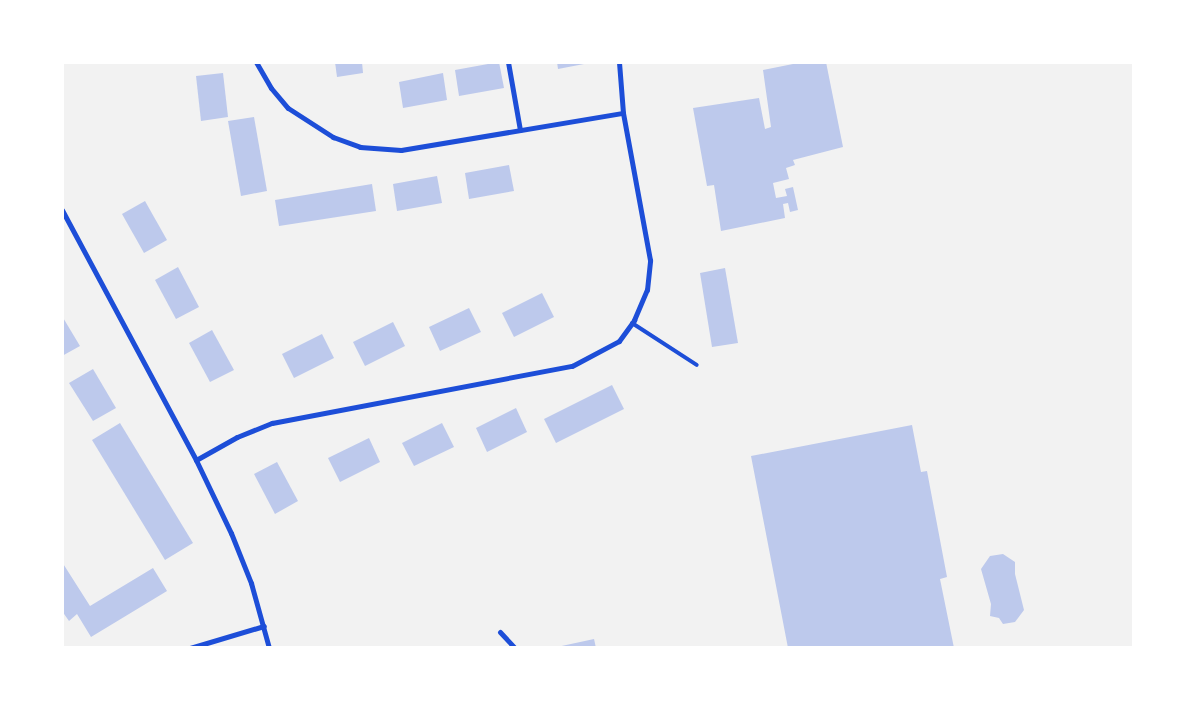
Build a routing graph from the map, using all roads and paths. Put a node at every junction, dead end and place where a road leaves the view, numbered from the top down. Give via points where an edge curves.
1 (256, 62) edge
2 (508, 62) edge
3 (620, 62) edge
4 (623, 113) junction
5 (520, 130) junction
6 (62, 210) edge
7 (632, 323) junction
8 (697, 365) dead end
9 (196, 460) junction
10 (264, 626) junction
11 (500, 632) dead end
12 (190, 648) edge
13 (269, 648) edge
14 (514, 648) edge

1 - 5 street via 271,88 288,108 324,132 360,147 402,150
2 - 5 street
3 - 4 street
4 - 5 street
4 - 7 street via 650,260 648,290
6 - 9 street
7 - 8 lane
7 - 9 street via 619,341 572,366 272,423 237,437
9 - 10 street via 232,533
10 - 12 street
10 - 13 street
11 - 14 street

